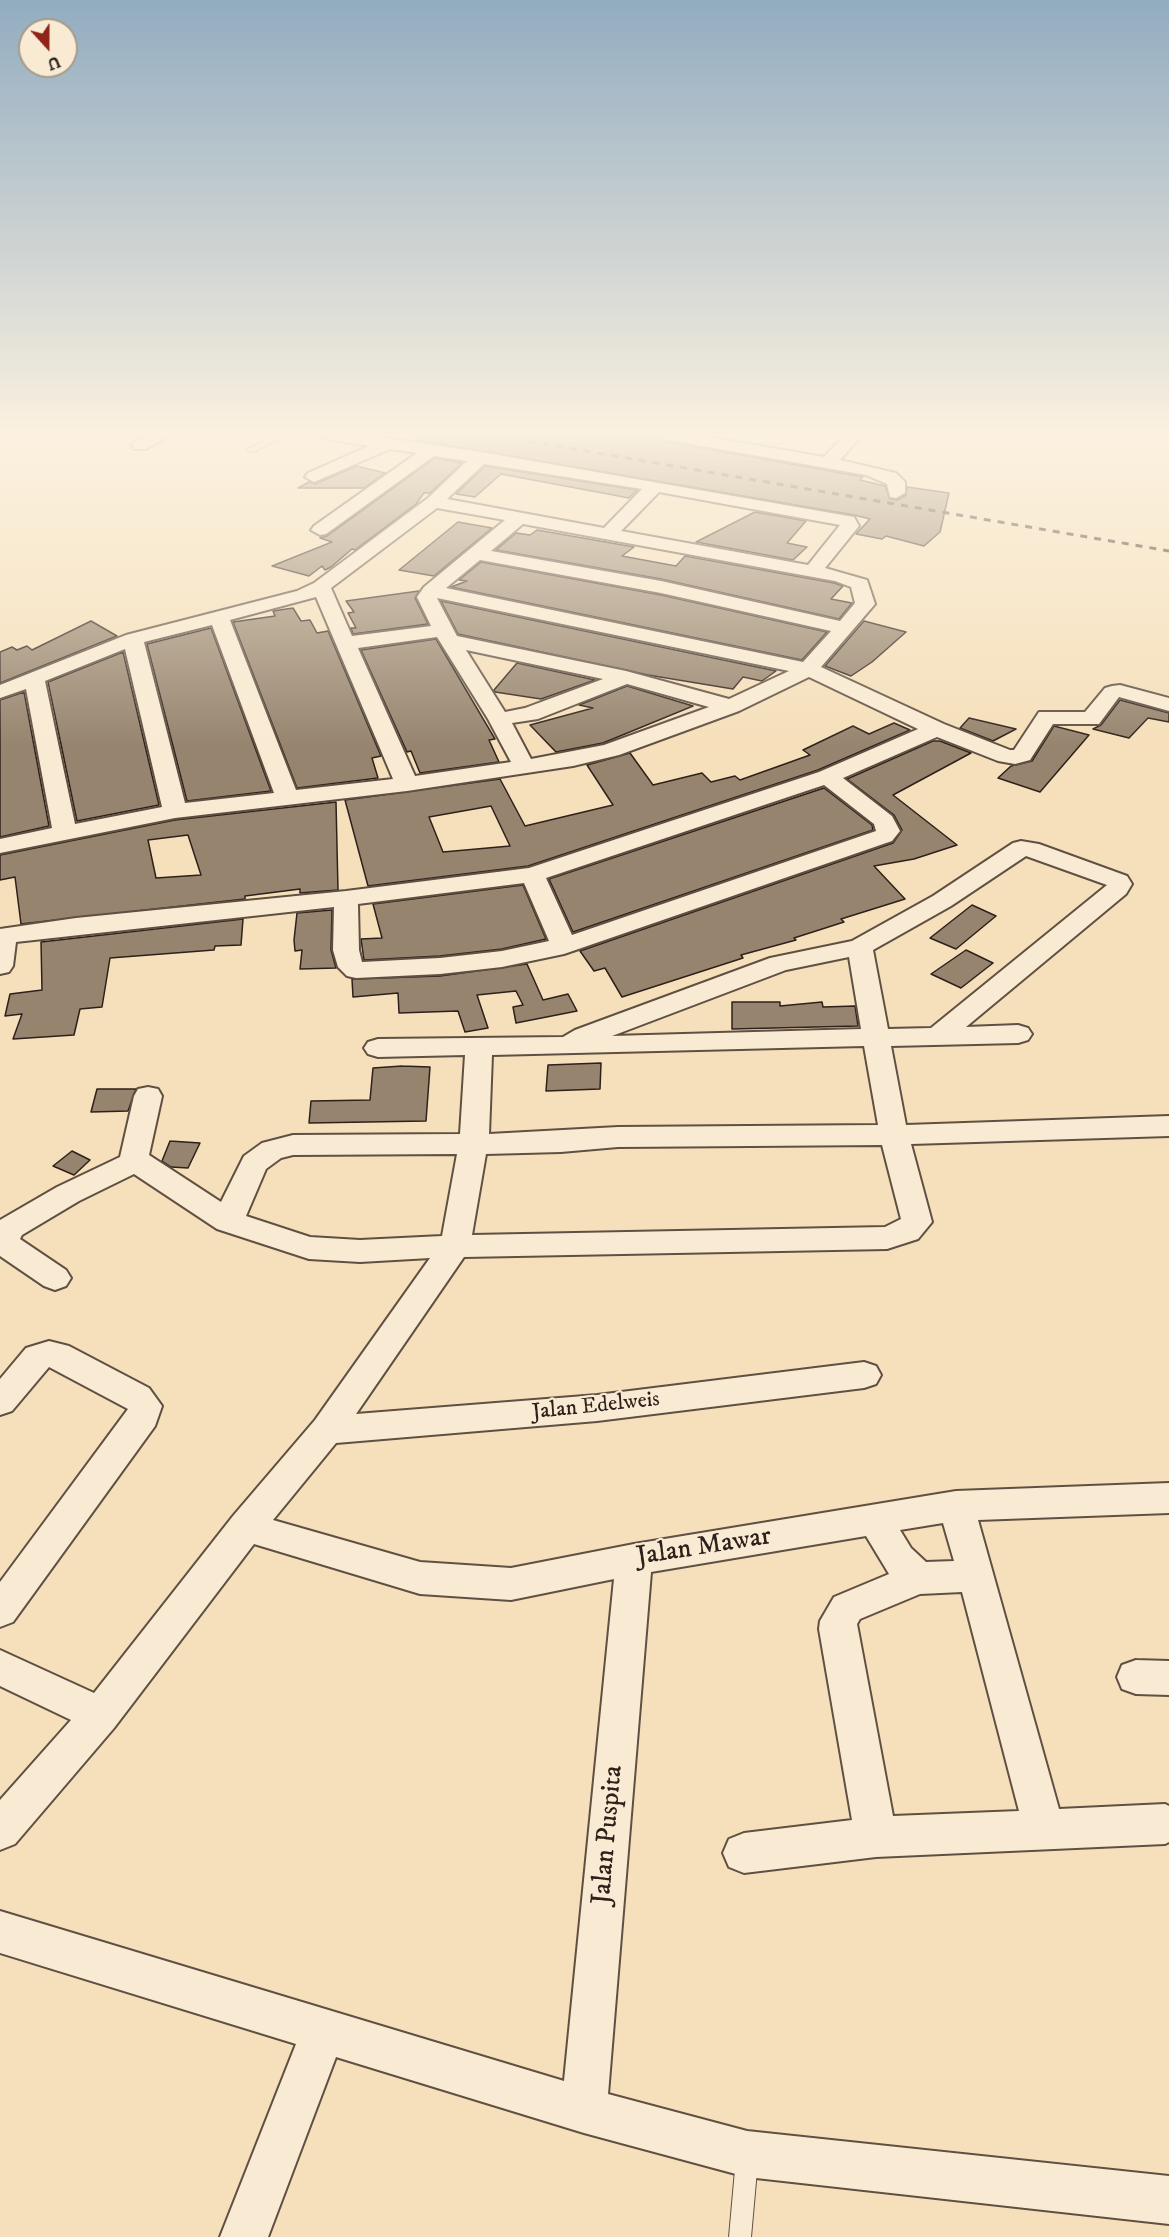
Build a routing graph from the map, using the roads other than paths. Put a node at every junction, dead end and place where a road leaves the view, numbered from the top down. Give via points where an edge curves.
1 (385, 538) edge
2 (496, 538) edge
3 (632, 538) edge
4 (837, 538) edge
5 (478, 554) junction
6 (813, 571) junction
7 (321, 586) junction
8 (431, 591) junction
9 (219, 617) junction
10 (846, 628) junction
11 (447, 635) junction
12 (134, 639) junction
13 (347, 643) junction
14 (808, 669) junction
15 (34, 678) junction
16 (626, 678) junction
17 (0, 692) edge
18 (1169, 705) edge
19 (732, 706) junction
20 (500, 720) junction
21 (936, 729) junction
22 (524, 766) junction
23 (827, 777) junction
24 (407, 784) junction
25 (287, 796) junction
26 (175, 812) junction
27 (65, 833) junction
28 (0, 846) edge
29 (532, 875) junction
30 (346, 898) junction
31 (2, 937) edge
32 (564, 946) junction
33 (860, 947) junction
34 (0, 966) edge
35 (1018, 1034) dead end
36 (939, 1035) junction
37 (878, 1036) junction
38 (479, 1046) junction
39 (568, 1046) junction
40 (378, 1047) dead end
41 (148, 1096) dead end
42 (1169, 1126) edge
43 (894, 1135) junction
44 (474, 1142) junction
45 (136, 1161) junction
46 (228, 1221) junction
47 (455, 1246) junction
48 (55, 1278) dead end
49 (864, 1375) dead end
50 (0, 1402) edge
51 (327, 1430) junction
52 (1169, 1498) edge
53 (956, 1506) junction
54 (875, 1519) junction
55 (246, 1527) junction
56 (634, 1559) junction
57 (976, 1576) junction
58 (918, 1578) junction
59 (0, 1611) edge
60 (0, 1666) edge
61 (100, 1715) junction
62 (1165, 1824) dead end
63 (1044, 1829) junction
64 (0, 1830) edge
65 (876, 1838) junction
66 (744, 1853) dead end
67 (0, 1932) edge
68 (323, 2031) junction
69 (584, 2110) junction
70 (747, 2154) junction
71 (1169, 2200) edge
72 (244, 2237) edge
73 (740, 2237) edge

1 - 7 street
2 - 5 street
3 - 6 street
4 - 6 street
5 - 8 street
5 - 10 street via 661,587
6 - 10 street via 860,584 865,604
7 - 9 street via 304,595
7 - 13 street
8 - 11 street via 427,597
8 - 14 street
9 - 12 street
9 - 25 street
10 - 14 street
11 - 13 street
11 - 16 street
11 - 20 street
12 - 15 street
12 - 26 street
13 - 24 street
14 - 19 street
14 - 21 street
15 - 17 street
15 - 27 street
16 - 19 street
16 - 20 street via 530,714
18 - 21 street via 1112,692 1091,719 1047,717 1022,755 1015,757
19 - 22 street via 611,750
20 - 22 street
21 - 23 street
22 - 24 street
23 - 29 street
23 - 32 street via 884,821 888,831 884,836
24 - 25 street
25 - 26 street
26 - 27 street
27 - 28 street
29 - 30 street
29 - 32 street
30 - 31 street
30 - 32 street via 346,950 351,967 356,970 502,959
31 - 34 street
33 - 36 street via 942,901 1021,848 1118,881 1117,889
33 - 37 street
33 - 39 street via 779,964 585,1036
35 - 36 street
36 - 37 street
37 - 39 street
37 - 43 street
38 - 39 street
38 - 40 street
38 - 44 street
41 - 45 street via 134,1155
42 - 43 street
43 - 44 street
43 - 47 street via 917,1222 907,1231 887,1238
44 - 46 street via 293,1145 272,1150 254,1163
44 - 47 street
45 - 46 street
45 - 48 street via 8,1229 4,1243
46 - 47 street via 309,1248 360,1251
47 - 51 street
49 - 51 street, Jalan Edelweis via 597,1408
50 - 59 street via 38,1357 49,1354 137,1397 145,1406 143,1417
51 - 55 street
52 - 53 street, Jalan Mawar
53 - 54 street, Jalan Mawar
53 - 57 street
54 - 56 street, Jalan Mawar
54 - 58 street via 898,1559
55 - 56 street, Jalan Mawar via 420,1578 511,1584
55 - 61 street
56 - 69 street, Jalan Puspita
57 - 58 street
57 - 63 street
58 - 65 street via 847,1608 839,1621
60 - 61 street
61 - 64 street
62 - 63 street
63 - 65 street
65 - 66 street
67 - 68 street
68 - 69 street
68 - 72 street
69 - 70 street
70 - 71 street
70 - 73 lane

